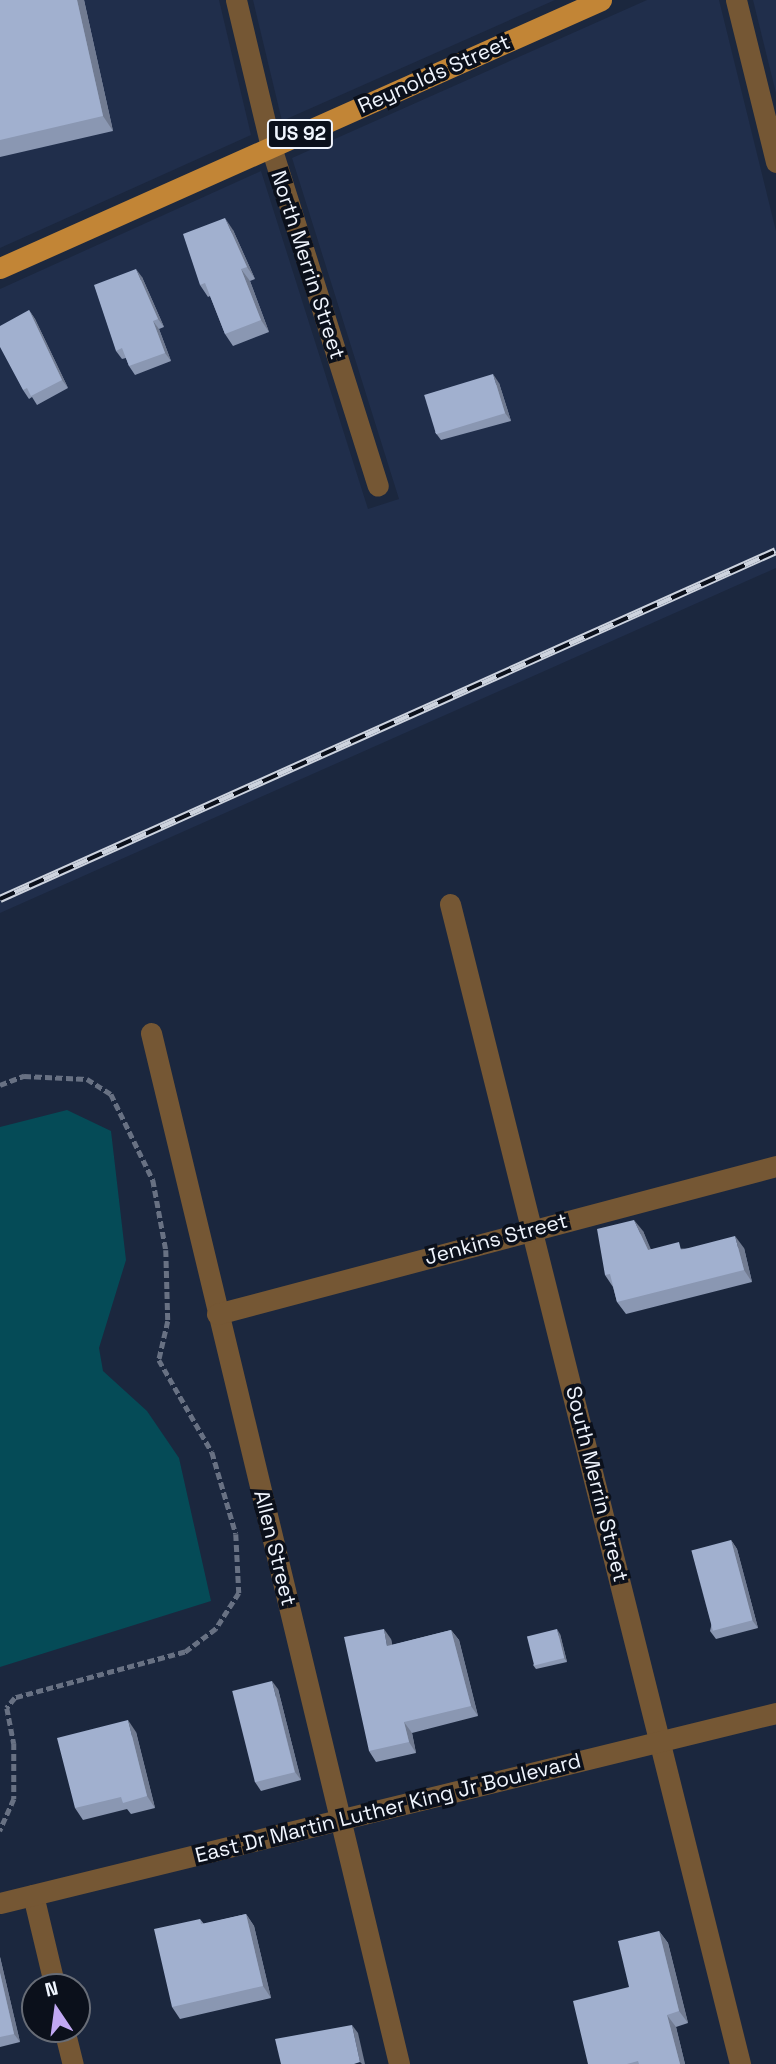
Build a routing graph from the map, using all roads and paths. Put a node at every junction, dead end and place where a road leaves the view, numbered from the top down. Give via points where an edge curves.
1 (236, 0) edge
2 (601, 0) edge
3 (736, 0) edge
4 (271, 147) junction
5 (776, 162) edge
6 (0, 268) edge
7 (378, 486) dead end
8 (450, 904) dead end
9 (151, 1033) dead end
10 (0, 1085) edge
11 (776, 1166) edge
12 (531, 1229) junction
13 (218, 1314) junction
14 (776, 1713) edge
15 (663, 1741) junction
16 (341, 1818) junction
17 (0, 1831) edge
18 (33, 1895) junction
19 (0, 1903) edge
20 (51, 1973) edge
21 (68, 2043) edge
22 (73, 2064) edge
23 (399, 2064) edge
24 (740, 2064) edge

1 - 4 street, North Merrin Street
2 - 4 main road, Reynolds Street / US 92
3 - 5 street
4 - 6 main road, Reynolds Street / US 92
4 - 7 street, North Merrin Street
8 - 12 street, South Merrin Street
9 - 13 street, Allen Street
10 - 17 path via 24,1076 87,1079 111,1094 153,1180 166,1250 168,1321 159,1360 212,1452 236,1534 239,1593 216,1629 186,1652 15,1698 7,1709 14,1743 14,1799
11 - 12 street, Jenkins Street
12 - 13 street, Jenkins Street
12 - 15 street, South Merrin Street
13 - 16 street, Allen Street
14 - 15 street, East Dr Martin Luther King Jr Boulevard
15 - 16 street, East Dr Martin Luther King Jr Boulevard
15 - 24 street, South Merrin Street
16 - 18 street, East Dr Martin Luther King Jr Boulevard
16 - 23 street, Allen Street
18 - 19 street, East Dr Martin Luther King Jr Boulevard
18 - 20 street
21 - 22 street

